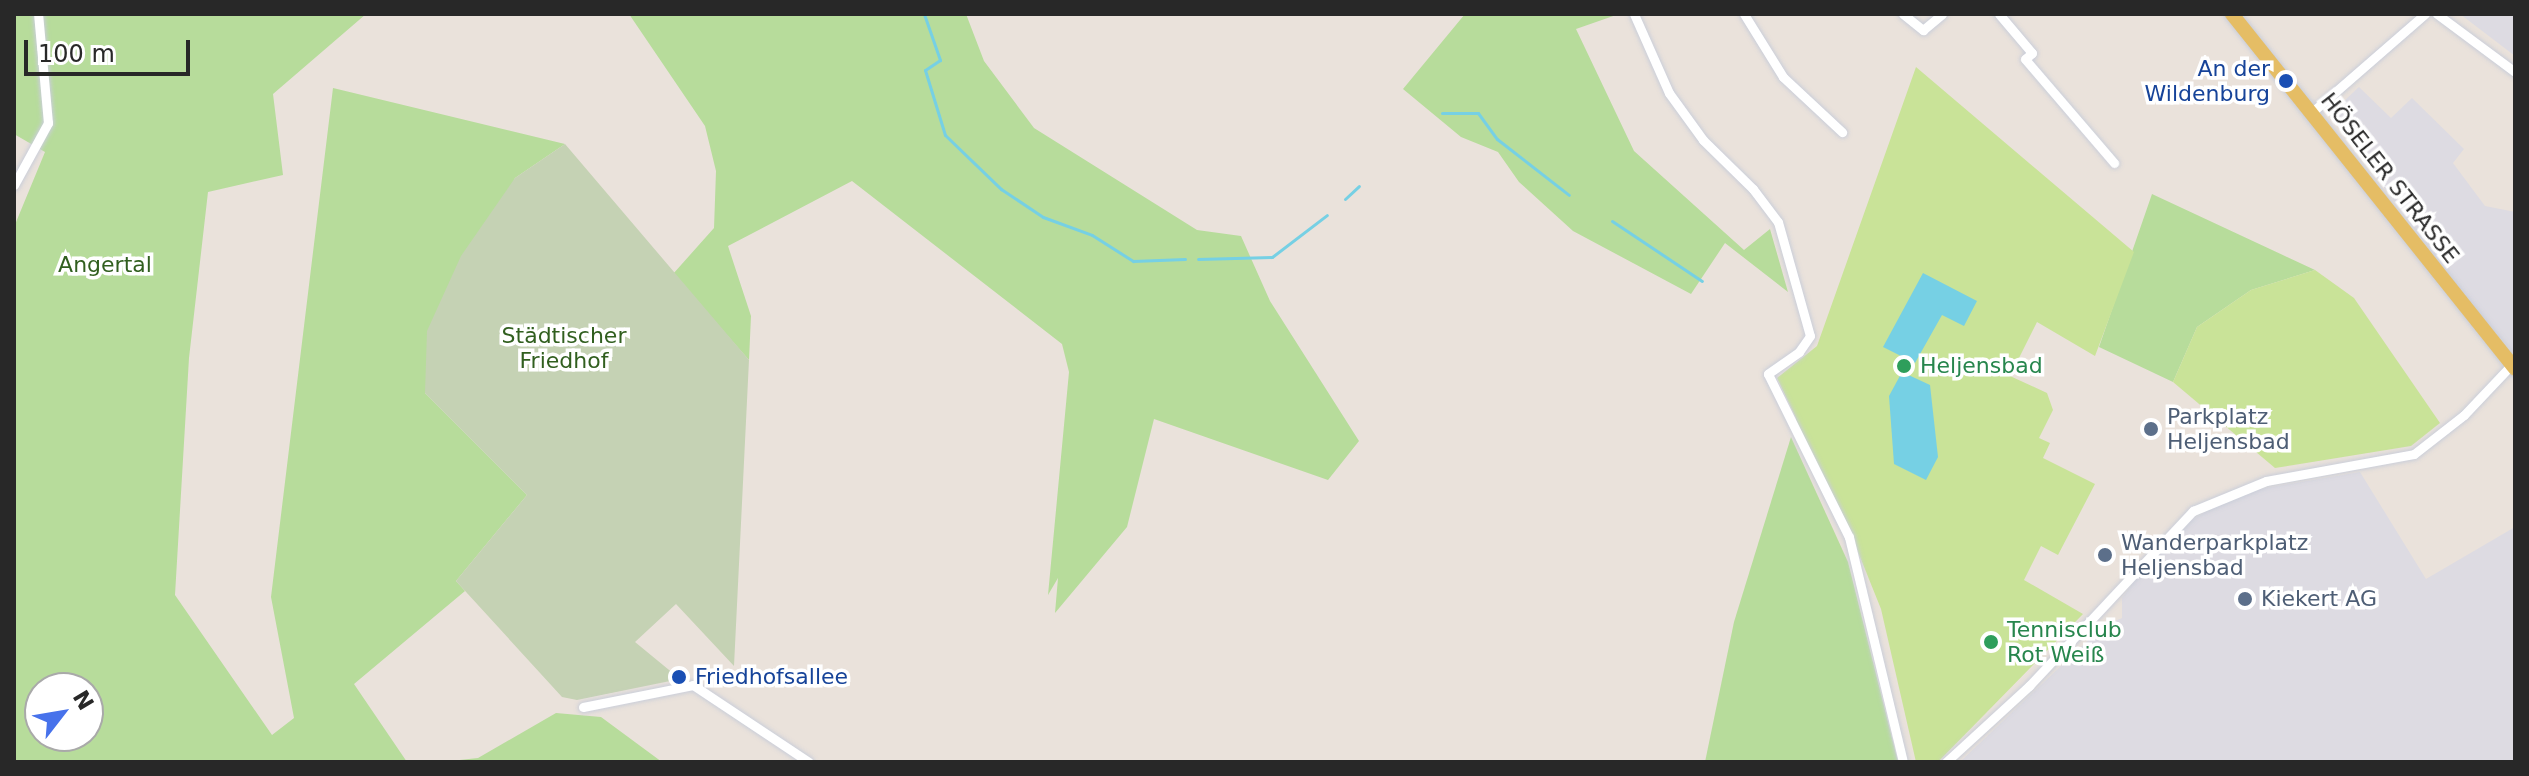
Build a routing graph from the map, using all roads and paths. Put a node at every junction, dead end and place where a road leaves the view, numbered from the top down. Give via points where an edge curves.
1 (38, 14) edge
2 (1634, 14) edge
3 (1744, 14) edge
4 (1903, 14) edge
5 (1942, 14) edge
6 (1999, 14) edge
7 (2232, 14) edge
8 (2425, 14) edge
9 (2437, 14) edge
10 (2515, 72) edge
11 (2311, 113) junction
12 (1842, 132) dead end
13 (2114, 163) dead end
14 (14, 185) edge
15 (2514, 365) edge
16 (583, 707) dead end
17 (809, 762) edge
18 (1903, 762) edge
19 (1946, 762) edge

1 - 14 street via 48,123
2 - 18 street via 1669,93 1703,140 1778,222 1810,336 1799,352 1768,374 1849,537
3 - 12 street via 1783,77
4 - 5 street via 1923,30
6 - 13 street via 2032,53 2025,59
7 - 11 main road, HÖSELER STRASSE
8 - 11 street
9 - 10 street
11 - 15 main road, HÖSELER STRASSE
15 - 19 street via 2464,415 2414,454 2266,481 2193,511 2029,686
16 - 17 street via 693,685

